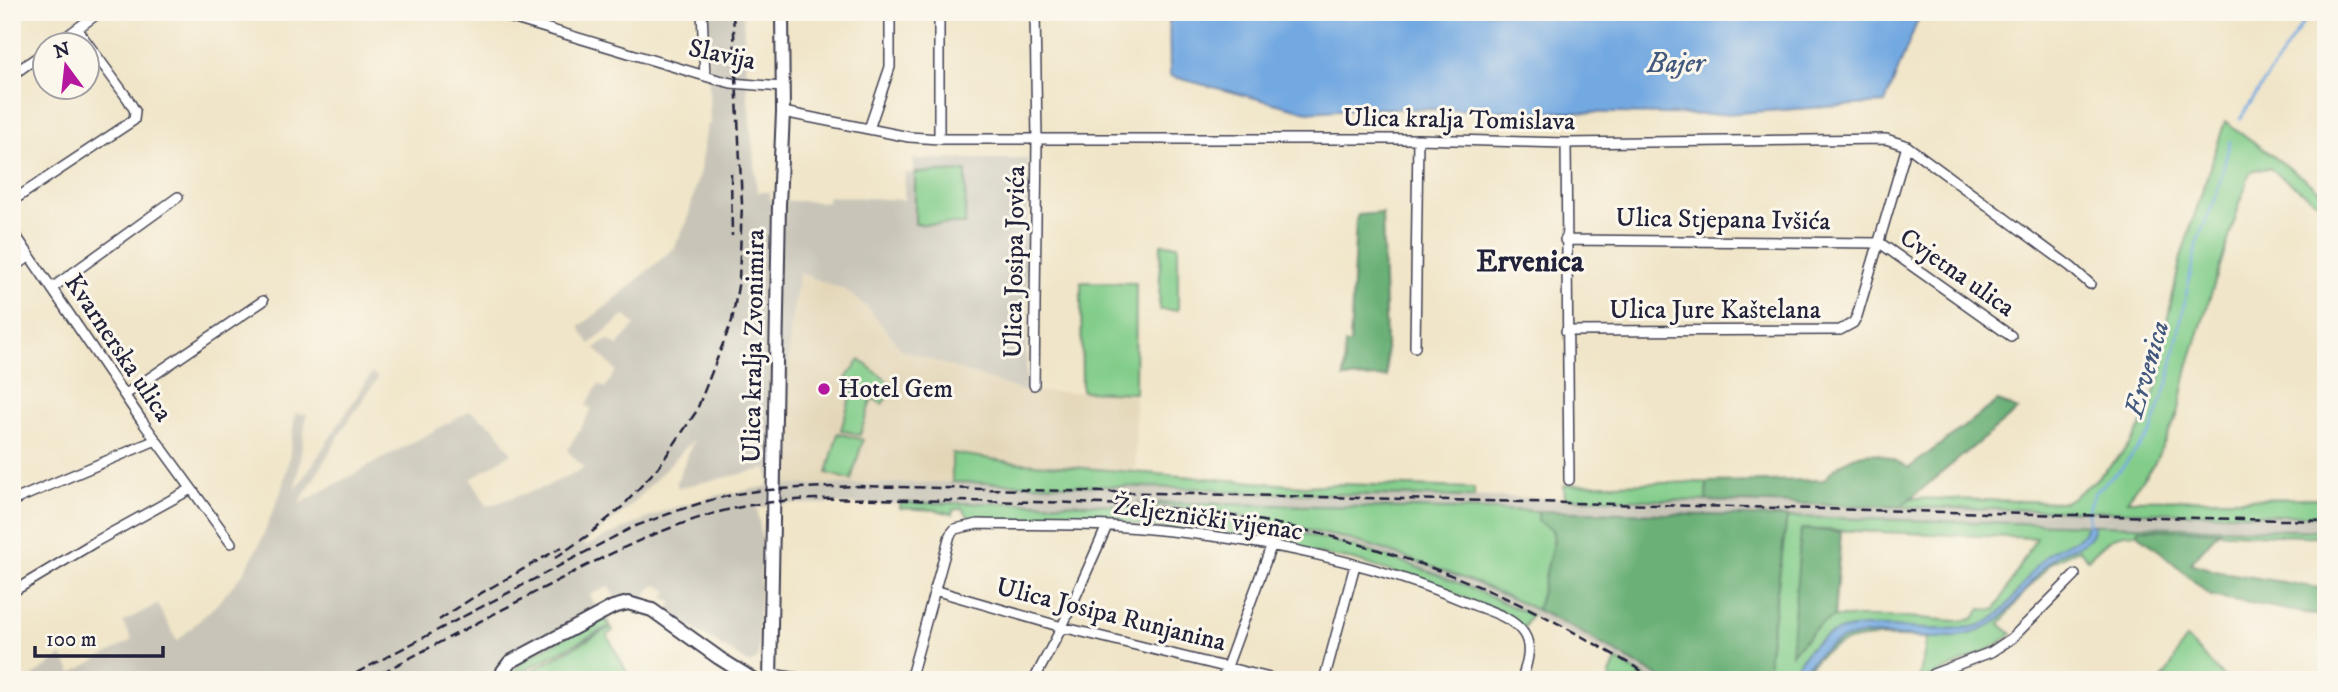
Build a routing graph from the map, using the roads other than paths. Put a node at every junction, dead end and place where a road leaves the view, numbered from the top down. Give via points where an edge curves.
1 (81, 12) edge
2 (492, 12) edge
3 (702, 12) edge
4 (782, 12) edge
5 (890, 12) edge
6 (939, 12) edge
7 (1035, 12) edge
8 (97, 14) edge
9 (77, 29) junction
10 (73, 32) edge
11 (32, 61) edge
12 (12, 75) edge
13 (705, 76) junction
14 (782, 87) junction
15 (783, 112) junction
16 (869, 129) junction
17 (939, 139) junction
18 (1418, 139) junction
19 (1037, 140) junction
20 (1566, 142) junction
21 (1907, 146) junction
22 (178, 197) dead end
23 (12, 201) edge
24 (12, 230) edge
25 (1565, 240) junction
26 (1880, 243) junction
27 (30, 257) junction
28 (12, 269) edge
29 (2090, 284) dead end
30 (52, 288) junction
31 (263, 301) dead end
32 (1857, 316) joint
33 (1566, 331) junction
34 (2011, 336) dead end
35 (1415, 347) dead end
36 (1034, 385) dead end
37 (125, 394) junction
38 (156, 440) junction
39 (1569, 480) dead end
40 (191, 489) junction
41 (12, 501) edge
42 (1107, 526) junction
43 (231, 543) dead end
44 (1272, 544) junction
45 (1355, 565) junction
46 (2075, 575) dead end
47 (934, 590) junction
48 (12, 592) edge
49 (1062, 627) junction
50 (1227, 667) junction
51 (503, 673) edge
52 (771, 677) edge
53 (1524, 679) edge
54 (754, 680) edge
55 (812, 680) edge
56 (910, 680) edge
57 (1034, 680) edge
58 (1222, 680) edge
59 (1278, 680) edge
60 (1324, 680) edge
61 (1927, 680) edge

1 - 8 street
2 - 13 street, Slavija
3 - 13 street
4 - 14 main road, Ulica kralja Zvonimira
5 - 16 street via 890,66
6 - 17 street
7 - 19 street, Ulica Josipa Jovića
8 - 9 street
9 - 10 street
9 - 23 street via 128,99 134,120
11 - 12 street
13 - 14 street, Slavija
14 - 15 main road, Ulica kralja Zvonimira
15 - 16 street, Ulica kralja Tomislava
15 - 52 main road, Ulica kralja Zvonimira
16 - 17 street, Ulica kralja Tomislava
17 - 19 street, Ulica kralja Tomislava
18 - 19 street, Ulica kralja Tomislava
18 - 20 street, Ulica kralja Tomislava
18 - 35 street
19 - 36 street, Ulica Josipa Jovića
20 - 21 street, Ulica kralja Tomislava via 1886,139
20 - 25 street
21 - 26 street, Cvjetna ulica
21 - 29 street, Ulica kralja Tomislava
22 - 30 street
24 - 27 street, Kvarnerska ulica
25 - 26 street, Ulica Stjepana Ivšića
25 - 33 street
26 - 32 street, Cvjetna ulica
26 - 34 street, Cvjetna ulica
27 - 28 street
27 - 30 street, Kvarnerska ulica
30 - 37 street, Kvarnerska ulica
31 - 37 street
32 - 33 street, Ulica Jure Kaštelana via 1840,330
33 - 39 street
37 - 38 street, Kvarnerska ulica
38 - 40 street, Kvarnerska ulica
38 - 41 street
40 - 43 street, Kvarnerska ulica
40 - 48 street
42 - 44 street, Željeznički vijenac
42 - 47 street, Željeznički vijenac via 978,524 955,529
42 - 49 street
44 - 45 street, Željeznički vijenac
44 - 50 street
45 - 53 street, Željeznički vijenac via 1439,590 1518,626 1528,641
45 - 60 street
46 - 61 street via 2012,638
47 - 49 street, Ulica Josipa Runjanina
47 - 56 street
49 - 50 street, Ulica Josipa Runjanina
49 - 57 street
50 - 58 street
50 - 59 street, Ulica Josipa Runjanina
51 - 54 main road via 522,655 628,603 652,610
52 - 55 street

